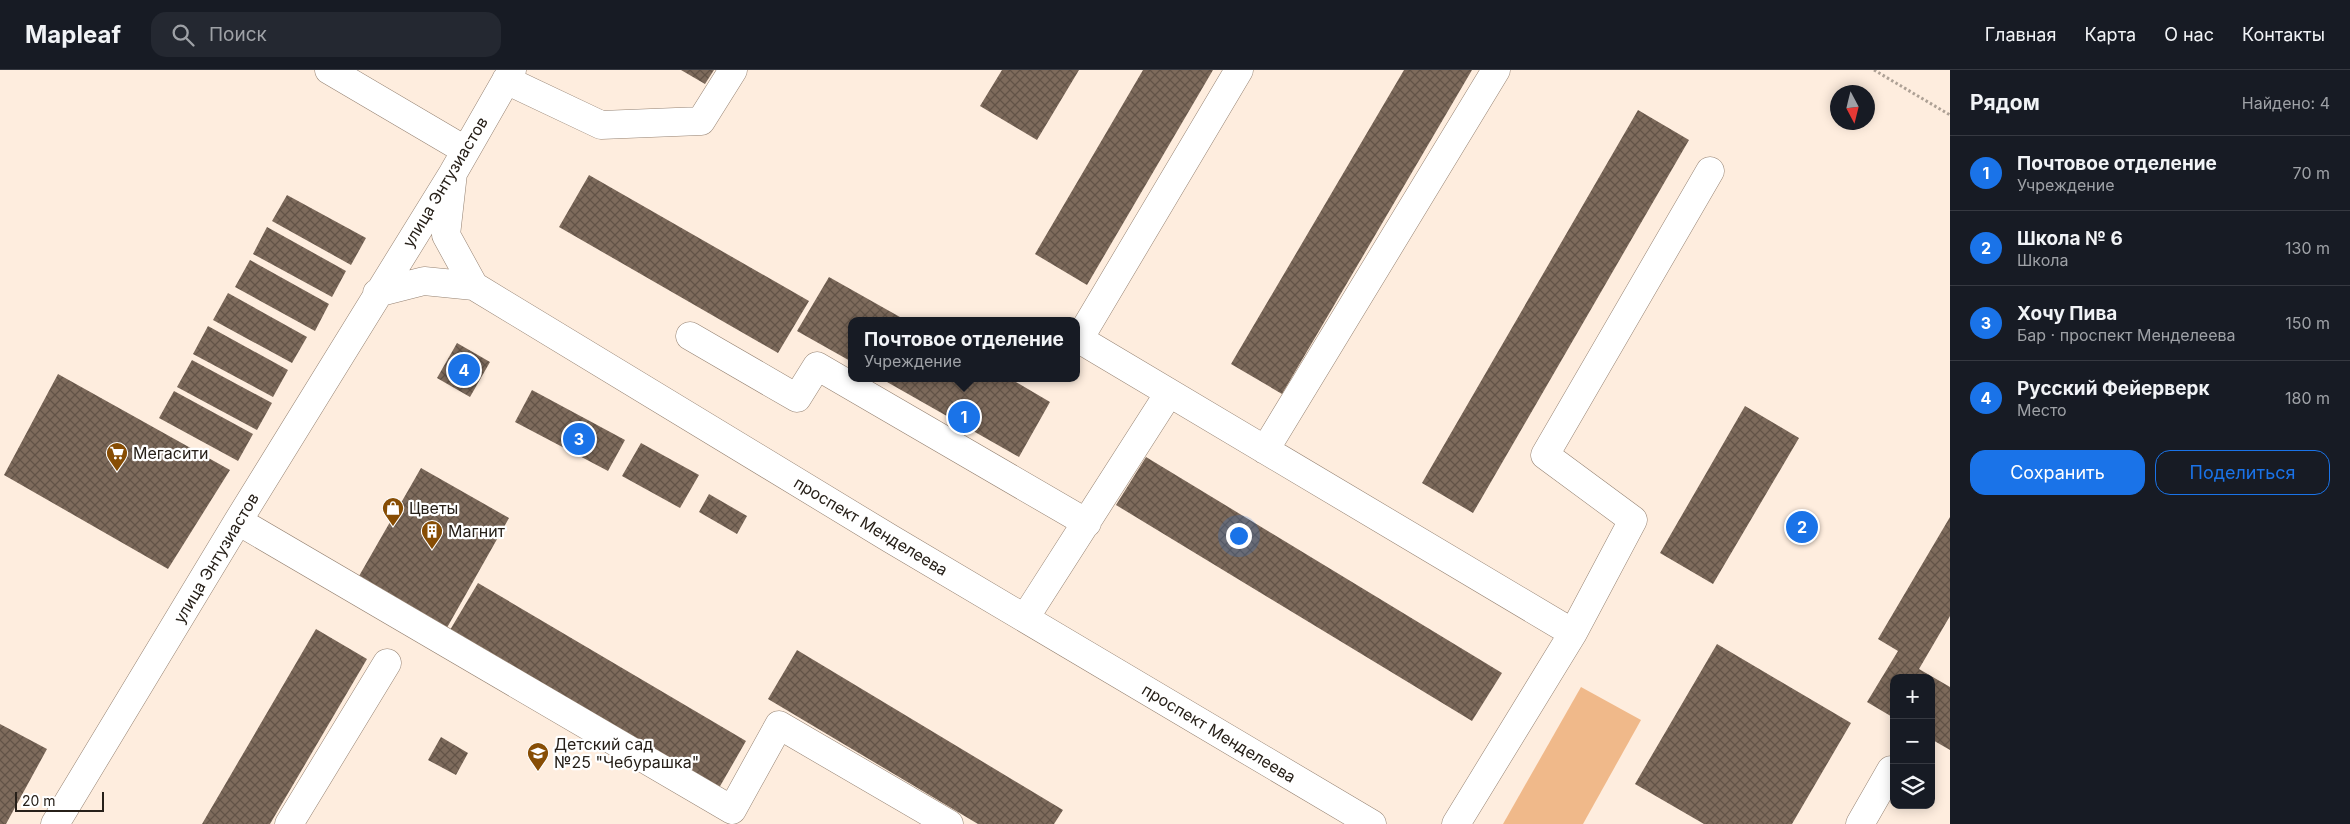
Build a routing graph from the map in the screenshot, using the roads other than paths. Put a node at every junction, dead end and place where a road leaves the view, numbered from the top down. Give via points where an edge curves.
1 (329, 70) edge
2 (733, 70) edge
3 (1239, 70) edge
4 (1496, 70) edge
5 (509, 75) edge
6 (459, 161) junction
7 (1710, 171) dead end
8 (474, 286) junction
9 (378, 293) junction
10 (690, 336) dead end
11 (1080, 337) edge
12 (1080, 340) edge
13 (1169, 393) junction
14 (1265, 450) junction
15 (238, 521) junction
16 (1087, 523) junction
17 (1025, 618) junction
18 (1573, 632) junction
19 (387, 663) dead end
20 (1890, 772) edge
21 (55, 824) edge
22 (289, 824) edge
23 (949, 824) edge
24 (1372, 824) edge
25 (1456, 824) edge
26 (1860, 824) edge

1 - 6 street
2 - 5 street via 701,121 601,125
3 - 11 street
4 - 14 street
5 - 6 street, улица Энтузиастов
6 - 8 street via 446,235
6 - 9 street, улица Энтузиастов
7 - 18 street via 1545,455 1633,520
8 - 9 street via 424,281
8 - 17 street, проспект Менделеева
9 - 15 street, улица Энтузиастов
10 - 16 street via 797,398 817,366
12 - 13 street
13 - 14 street
13 - 16 street
14 - 18 street
15 - 21 street, улица Энтузиастов
15 - 23 street via 732,810 779,724
16 - 17 street
17 - 24 street, проспект Менделеева
18 - 25 street
19 - 22 street
20 - 26 street

